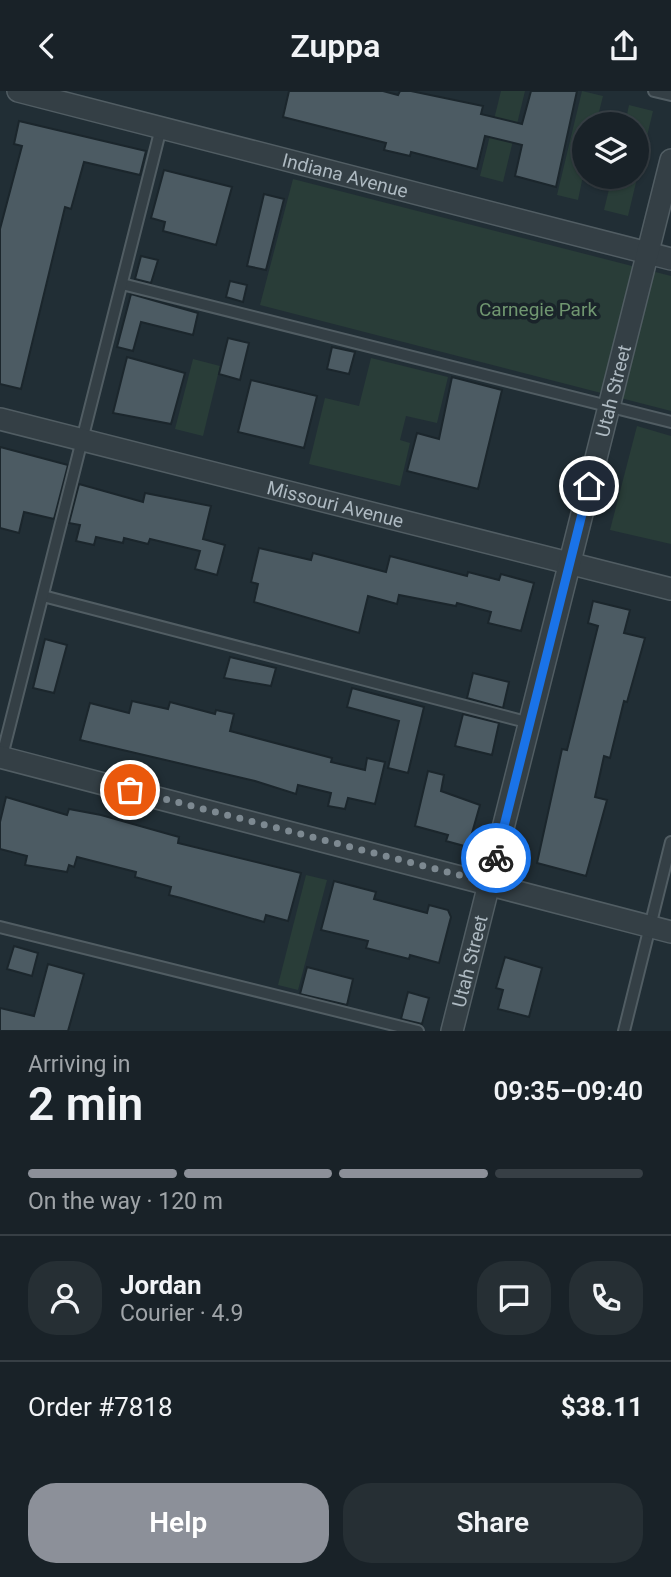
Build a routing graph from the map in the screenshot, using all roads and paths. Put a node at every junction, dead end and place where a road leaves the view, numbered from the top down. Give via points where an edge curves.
1 (18, 91) edge
2 (654, 91) edge
3 (671, 95) edge
4 (161, 128) junction
5 (671, 160) edge
6 (648, 253) junction
7 (671, 259) edge
8 (122, 284) junction
9 (609, 407) junction
10 (0, 419) edge
11 (671, 422) edge
12 (82, 440) junction
13 (570, 563) junction
14 (671, 589) edge
15 (43, 596) junction
16 (530, 723) junction
17 (0, 759) edge
18 (671, 842) edge
19 (490, 883) junction
20 (649, 926) junction
21 (0, 927) edge
22 (671, 932) edge
23 (418, 1031) edge
24 (452, 1031) edge
25 (624, 1031) edge

1 - 4 street, Indiana Avenue
2 - 3 lane
4 - 6 street, Indiana Avenue
4 - 8 lane
5 - 6 street, Utah Street
6 - 7 street, Indiana Avenue
6 - 9 street, Utah Street
8 - 9 lane
8 - 12 lane
9 - 11 lane
9 - 13 street, Utah Street
10 - 12 street, Missouri Avenue
12 - 13 street, Missouri Avenue
12 - 15 lane
13 - 14 street, Missouri Avenue
13 - 16 street, Utah Street
15 - 16 lane
15 - 17 lane
16 - 19 street, Utah Street
17 - 19 street
18 - 20 lane
19 - 20 street
19 - 24 street, Utah Street
20 - 22 street
20 - 25 lane
21 - 23 lane

